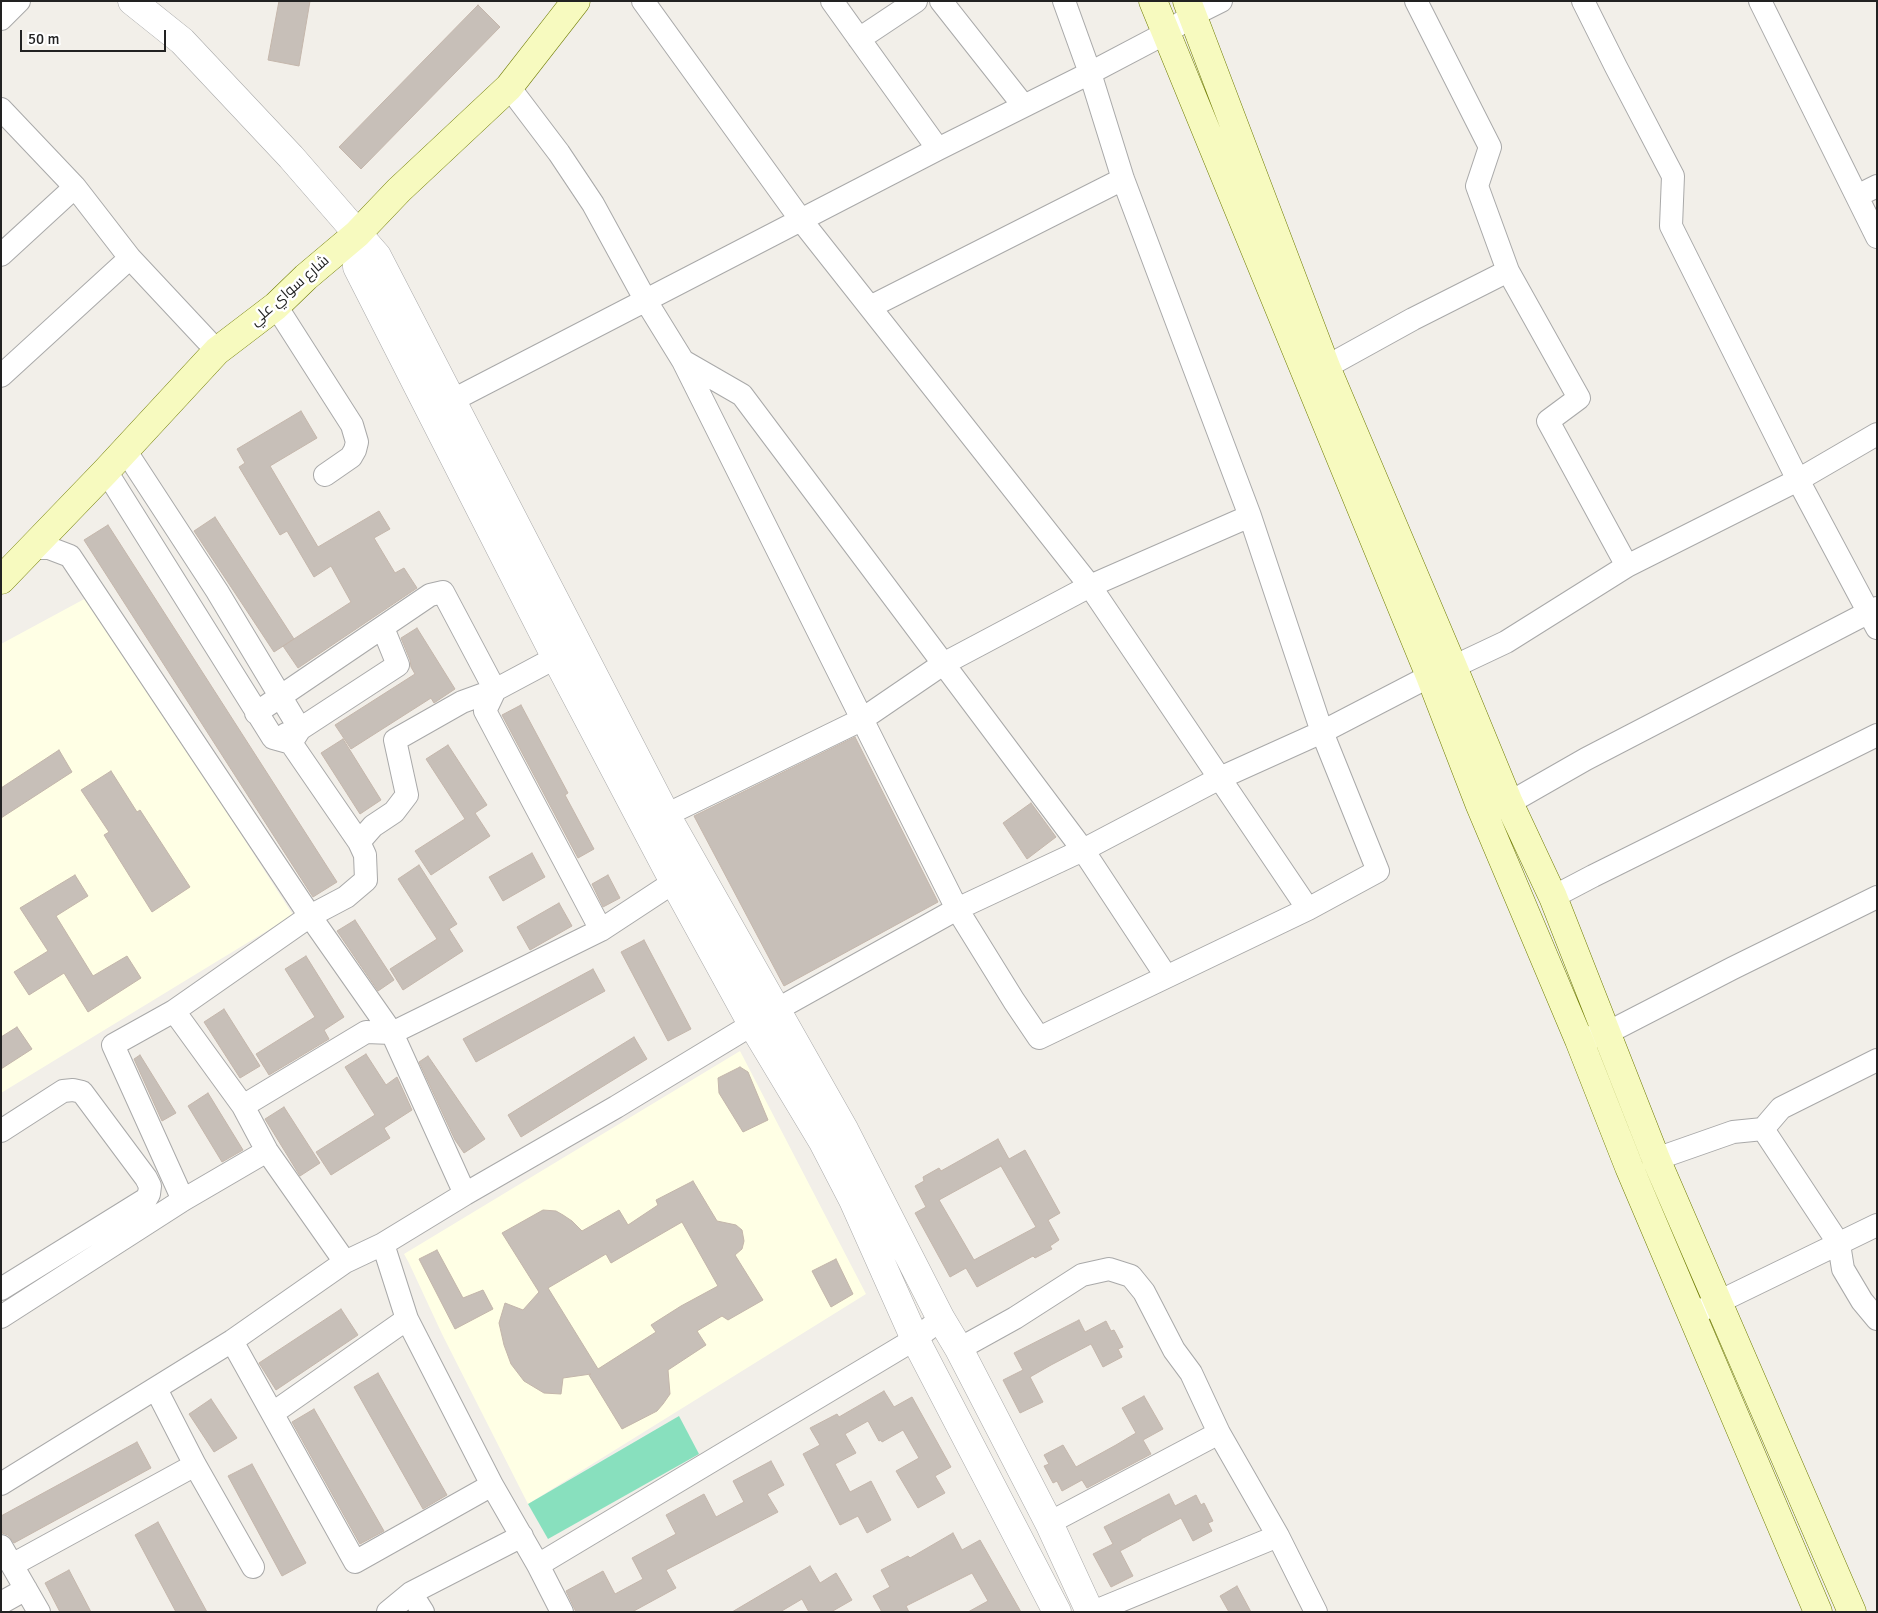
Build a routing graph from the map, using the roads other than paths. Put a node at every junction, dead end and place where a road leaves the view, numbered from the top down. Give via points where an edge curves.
1 (19, 1) edge
2 (132, 1) edge
3 (576, 1) edge
4 (643, 1) edge
5 (832, 1) edge
6 (916, 1) edge
7 (941, 1) edge
8 (1064, 1) edge
9 (1153, 1) edge
10 (1221, 1) edge
11 (1416, 1) edge
12 (1584, 1) edge
13 (1760, 1) edge
14 (1190, 8) edge
15 (1, 19) edge
16 (1166, 33) junction
17 (859, 39) junction
18 (1090, 73) junction
19 (509, 87) junction
20 (1024, 105) junction
21 (1, 109) edge
22 (938, 149) junction
23 (1123, 179) junction
24 (75, 187) junction
25 (1867, 191) edge
26 (801, 220) junction
27 (357, 234) junction
28 (1877, 237) edge
29 (1, 255) edge
30 (130, 258) junction
31 (1508, 272) junction
32 (646, 301) junction
33 (276, 306) junction
34 (870, 307) junction
35 (218, 351) junction
36 (683, 361) junction
37 (1326, 367) junction
38 (1, 376) edge
39 (452, 401) junction
40 (1877, 434) edge
41 (125, 450) junction
42 (106, 471) junction
43 (325, 476) dead end
44 (1798, 480) junction
45 (1250, 516) junction
46 (33, 548) junction
47 (1627, 566) junction
48 (1, 580) edge
49 (1090, 586) junction
50 (1874, 616) edge
51 (383, 628) junction
52 (567, 652) junction
53 (943, 664) junction
54 (1442, 671) junction
55 (495, 690) junction
56 (281, 697) junction
57 (256, 713) junction
58 (861, 720) junction
59 (1322, 732) junction
60 (1877, 734) edge
61 (288, 736) junction
62 (1220, 778) junction
63 (1509, 803) junction
64 (666, 815) junction
65 (359, 842) junction
66 (1083, 850) junction
67 (686, 876) junction
68 (1553, 897) junction
69 (1877, 897) edge
70 (958, 909) junction
71 (1308, 909) junction
72 (310, 916) junction
73 (601, 930) junction
74 (1166, 976) junction
75 (776, 1010) junction
76 (174, 1011) junction
77 (752, 1024) junction
78 (392, 1032) junction
79 (1607, 1034) junction
80 (1579, 1040) junction
81 (1877, 1060) edge
82 (243, 1106) junction
83 (1763, 1129) junction
84 (1, 1131) edge
85 (834, 1136) junction
86 (266, 1151) junction
87 (1656, 1159) junction
88 (465, 1194) junction
89 (183, 1200) junction
90 (1877, 1225) edge
91 (384, 1244) junction
92 (1839, 1244) junction
93 (345, 1262) junction
94 (1, 1290) edge
95 (1717, 1303) junction
96 (1693, 1314) junction
97 (1, 1317) edge
98 (407, 1319) junction
99 (1877, 1319) edge
100 (941, 1320) junction
101 (915, 1339) junction
102 (232, 1341) junction
103 (959, 1349) junction
104 (156, 1389) junction
105 (273, 1413) junction
106 (1219, 1433) junction
107 (195, 1465) junction
108 (1, 1484) edge
109 (492, 1485) junction
110 (1049, 1523) junction
111 (522, 1536) junction
112 (1278, 1536) junction
113 (7, 1556) edge
114 (538, 1564) junction
115 (253, 1567) dead end
116 (26, 1589) junction
117 (417, 1602) edge
118 (1, 1604) edge
119 (39, 1612) edge
120 (388, 1612) edge
121 (562, 1612) edge
122 (1057, 1612) edge
123 (1091, 1612) edge
124 (1316, 1612) edge
125 (1818, 1612) edge
126 (1852, 1612) edge

1 - 15 street
2 - 27 street via 182,41 291,157
3 - 19 main road, شارع سواي علي
4 - 26 street
5 - 17 street
6 - 17 street
7 - 20 street
8 - 18 street
9 - 16 main road
10 - 14 street
11 - 31 street via 1490,147 1477,186
12 - 44 street via 1673,176 1672,226
13 - 25 street
14 - 16 street
14 - 37 main road
16 - 18 street
16 - 54 main road
17 - 22 street
18 - 20 street
18 - 23 street
19 - 27 main road, شارع سواي علي
19 - 32 street via 593,204
20 - 22 street
21 - 24 street
22 - 26 street
23 - 34 street
23 - 45 street
24 - 29 street
24 - 30 street
25 - 28 street
26 - 32 street
26 - 34 street
27 - 33 main road, شارع سواي علي
27 - 39 street via 378,256
27 - 52 street via 357,267
30 - 35 street
30 - 38 street
31 - 37 street
31 - 47 street via 1579,398 1548,422
32 - 36 street
32 - 39 street
33 - 35 main road, شارع سواي علي
33 - 43 street via 352,425 357,442 351,458
34 - 49 street
35 - 41 main road, شارع سواي علي
36 - 53 street via 742,395
36 - 58 street
37 - 54 main road
39 - 52 street
40 - 44 street
41 - 42 main road, شارع سواي علي
41 - 56 street
42 - 46 main road, شارع سواي علي
42 - 57 street
44 - 47 street
44 - 50 street
45 - 49 street
45 - 59 street
46 - 48 main road, شارع سواي علي
46 - 72 street via 49,548 70,556
47 - 54 street via 1506,642
49 - 53 street
49 - 62 street
50 - 63 street via 1586,758
51 - 55 street via 430,595 443,592
51 - 56 street
51 - 61 street via 398,665
52 - 55 street
52 - 64 street
52 - 67 street
53 - 58 street
53 - 66 street
54 - 59 street
54 - 63 main road
54 - 80 main road via 1479,803
55 - 65 street via 462,702 395,740 407,794 394,812
55 - 73 street via 486,711
56 - 57 street
56 - 61 street
57 - 61 street
58 - 64 street
58 - 70 street
59 - 62 street
59 - 71 street via 1378,871
60 - 68 street
61 - 65 street
62 - 66 street
62 - 71 street
63 - 68 main road
64 - 67 street
65 - 72 street via 365,855 366,880 346,897
66 - 70 street
66 - 74 street
67 - 73 street
67 - 75 street
67 - 77 street
68 - 79 main road
69 - 79 street
70 - 74 street via 1039,1038
70 - 75 street
71 - 74 street
72 - 76 street
72 - 78 street
73 - 78 street
75 - 77 street
75 - 85 street
76 - 82 street
76 - 89 street via 113,1045
77 - 85 street
77 - 88 street
78 - 82 street via 366,1032
78 - 88 street
79 - 80 street
79 - 87 main road
80 - 96 main road
81 - 83 street via 1781,1108
82 - 86 street
83 - 87 street via 1734,1132
83 - 92 street
84 - 94 street via 63,1092 82,1092 150,1186 146,1199
85 - 100 street
85 - 101 street via 853,1200
86 - 89 street
86 - 93 street
87 - 95 main road
88 - 91 street
89 - 97 street
90 - 92 street
91 - 93 street
91 - 98 street
92 - 95 street
92 - 99 street via 1843,1269
93 - 102 street
95 - 96 street
95 - 126 main road
96 - 125 main road
98 - 105 street
98 - 109 street
100 - 101 street
100 - 103 street
101 - 114 street
101 - 122 street
102 - 104 street
102 - 105 street
103 - 106 street via 1082,1275 1109,1269 1131,1276 1144,1292 1174,1350 1191,1373
103 - 110 street
104 - 107 street
104 - 108 street
105 - 109 street via 355,1562
106 - 110 street
106 - 112 street
107 - 113 street
107 - 115 street
109 - 111 street
110 - 123 street
111 - 114 street
111 - 117 street
112 - 123 street
112 - 124 street
113 - 116 street
114 - 121 street
116 - 118 street
116 - 119 street
117 - 120 street

